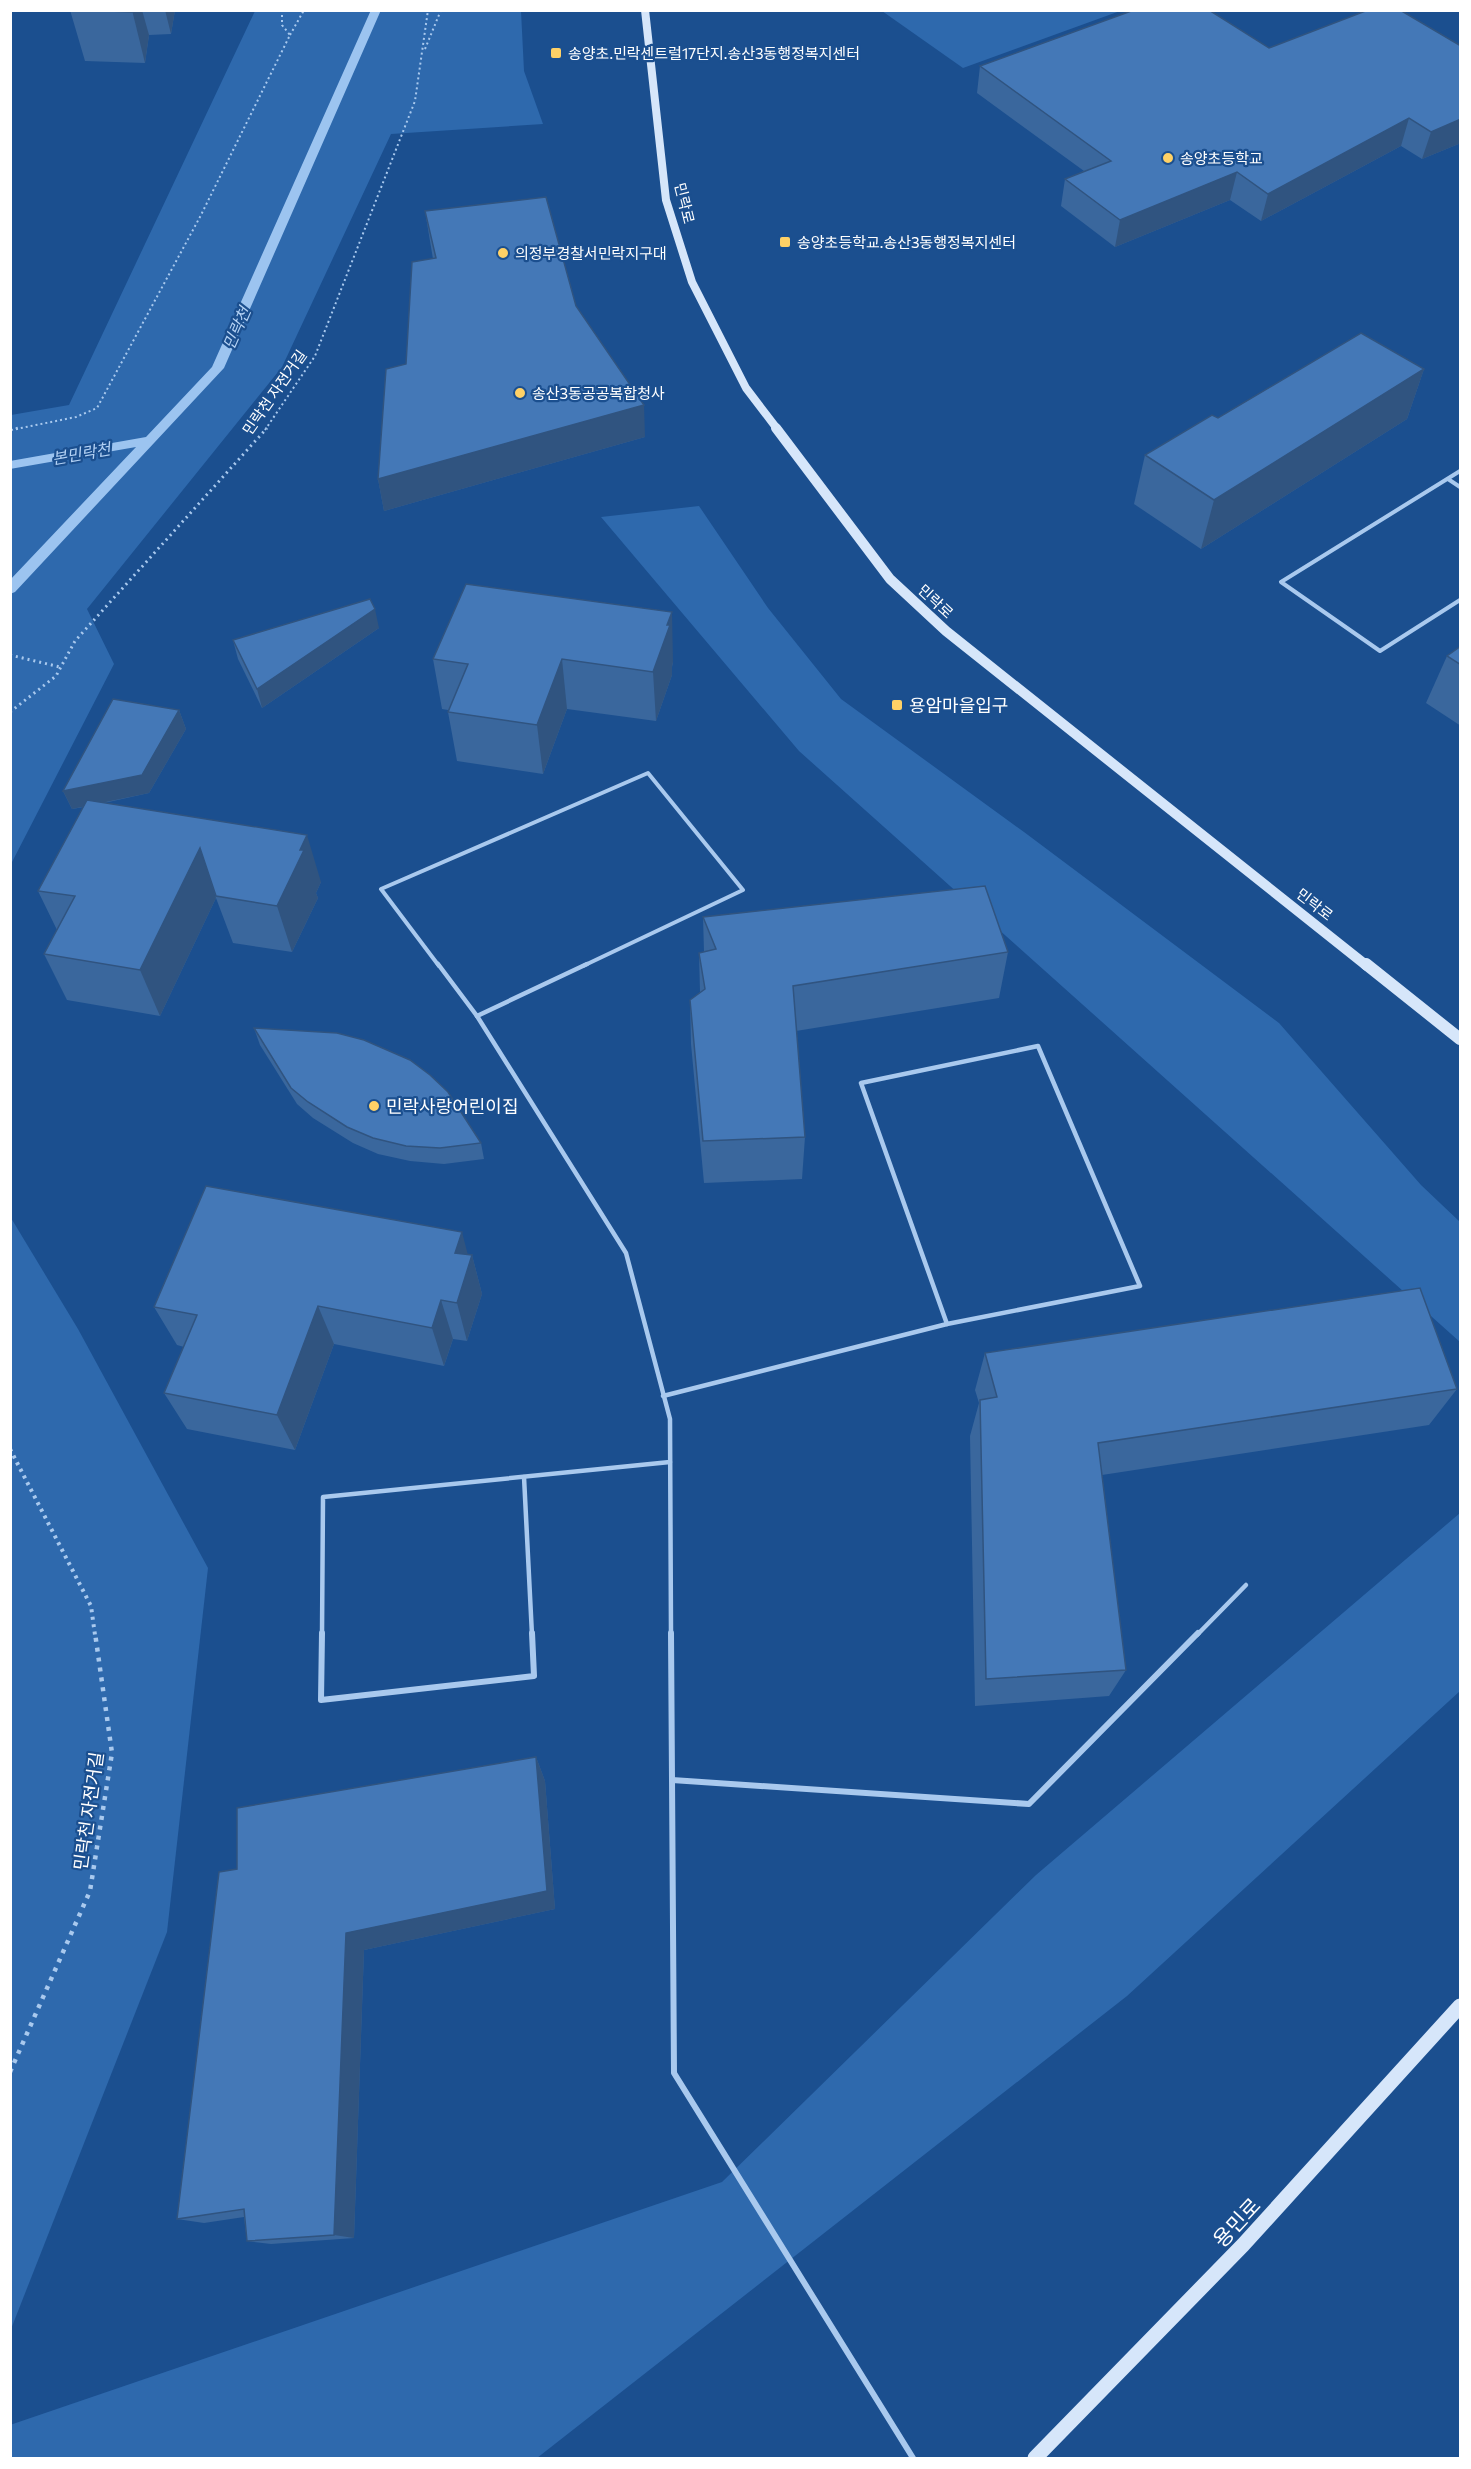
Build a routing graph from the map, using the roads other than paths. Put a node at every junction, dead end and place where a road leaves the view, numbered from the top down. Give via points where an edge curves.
1 (645, 10) edge
2 (1461, 471) edge
3 (1448, 479) junction
4 (1461, 487) edge
5 (1461, 600) edge
6 (477, 1016) junction
7 (1461, 1039) edge
8 (947, 1324) junction
9 (663, 1396) junction
10 (670, 1462) junction
11 (524, 1477) junction
12 (1246, 1585) dead end
13 (672, 1780) junction
14 (1461, 2006) edge
15 (912, 2458) edge
16 (1035, 2458) edge

1 - 7 main road, 민락로 via 666,200 692,282 746,388 890,579 946,631
2 - 3 lane
3 - 4 lane
3 - 5 lane via 1281,582 1380,651
6 - 6 lane via 381,889 648,773 743,890
6 - 9 lane via 626,1253
8 - 8 lane via 1140,1286 1038,1046 861,1083
8 - 9 lane
9 - 10 lane via 670,1419
10 - 11 lane
10 - 13 lane
11 - 11 lane via 322,1497 321,1700 534,1676
12 - 13 lane via 1029,1804
13 - 15 lane via 674,2073
14 - 16 main road, 용민로 via 1244,2246

